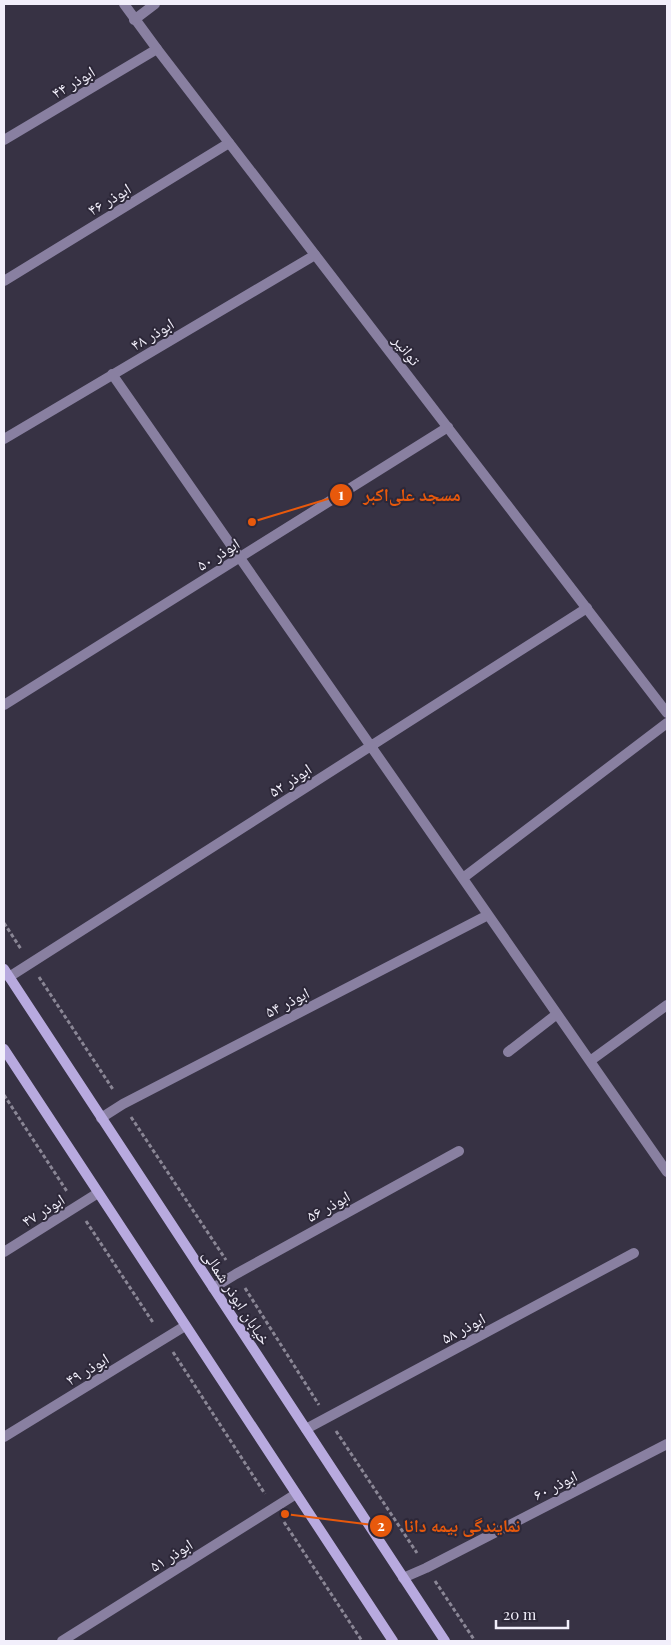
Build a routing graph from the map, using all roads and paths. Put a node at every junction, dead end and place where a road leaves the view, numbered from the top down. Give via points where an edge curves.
1 (124, 4) edge
2 (155, 4) edge
3 (134, 20) junction
4 (157, 49) junction
5 (4, 140) edge
6 (229, 143) junction
7 (315, 255) junction
8 (4, 281) edge
9 (112, 374) junction
10 (448, 427) junction
11 (4, 438) edge
12 (240, 558) junction
13 (586, 608) junction
14 (4, 706) edge
15 (667, 713) edge
16 (667, 722) edge
17 (371, 746) junction
18 (463, 878) junction
19 (488, 915) junction
20 (6, 973) edge
21 (667, 1005) edge
22 (557, 1014) junction
23 (508, 1052) dead end
24 (6, 1055) edge
25 (590, 1062) junction
26 (4, 1095) edge
27 (101, 1118) junction
28 (459, 1151) dead end
29 (667, 1172) edge
30 (98, 1193) junction
31 (77, 1207) junction
32 (4, 1252) edge
33 (634, 1253) dead end
34 (213, 1288) junction
35 (185, 1326) junction
36 (164, 1339) junction
37 (306, 1429) junction
38 (4, 1437) edge
39 (667, 1444) edge
40 (296, 1494) junction
41 (275, 1508) junction
42 (403, 1578) junction
43 (62, 1641) edge
44 (362, 1641) edge
45 (393, 1641) edge
46 (445, 1641) edge

1 - 3 street, توانیر
2 - 3 street
3 - 4 street, توانیر
4 - 5 street, ابوذر ۴۴
4 - 6 street, توانیر
6 - 7 street, توانیر
6 - 8 street, ابوذر ۴۶
7 - 9 street, ابوذر ۴۸
7 - 10 street, توانیر
9 - 11 street, ابوذر ۴۸
9 - 12 street
10 - 12 street, ابوذر ۵۰
10 - 13 street, توانیر
12 - 14 street, ابوذر ۵۰
12 - 17 street
13 - 15 street, توانیر
13 - 17 street, ابوذر ۵۲
16 - 18 street
17 - 18 street
17 - 20 street, ابوذر ۵۲
18 - 19 street
19 - 22 street
19 - 27 street, ابوذر ۵۴ via 122,1104
20 - 27 main road, خیابان ابوذر شمالی
21 - 25 street
22 - 23 street
22 - 25 street
24 - 30 main road
25 - 29 street
26 - 31 path
27 - 34 main road, خیابان ابوذر شمالی
28 - 34 street, ابوذر ۵۶
30 - 31 street, ابوذر ۴۷
30 - 35 main road
31 - 32 street, ابوذر ۴۷
31 - 36 path
33 - 37 street, ابوذر ۵۸
34 - 37 main road, خیابان ابوذر شمالی
35 - 36 street, ابوذر ۴۹
35 - 40 main road
36 - 38 street, ابوذر ۴۹
36 - 41 path
37 - 42 main road, خیابان ابوذر شمالی
39 - 42 street, ابوذر ۶۰
40 - 41 street, ابوذر ۵۱
40 - 45 main road
41 - 43 street, ابوذر ۵۱
41 - 44 path
42 - 46 main road, خیابان ابوذر شمالی

